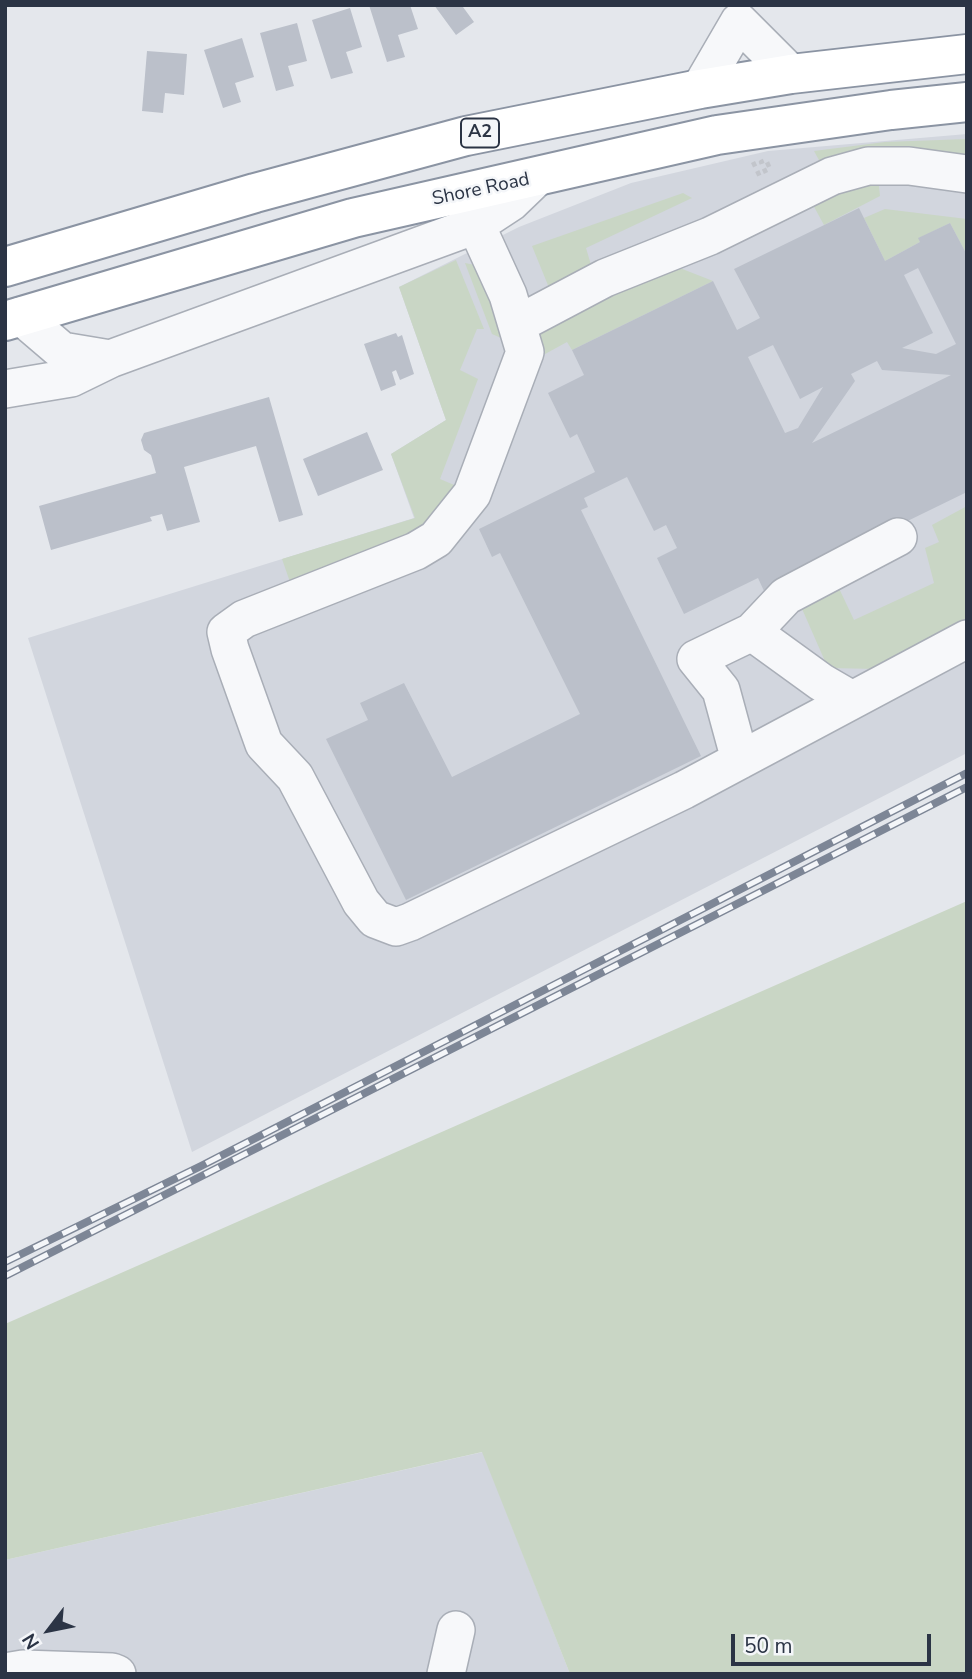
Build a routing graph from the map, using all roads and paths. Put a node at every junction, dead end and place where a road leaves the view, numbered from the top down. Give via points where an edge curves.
1 (737, 14) edge
2 (967, 54) edge
3 (791, 75) junction
4 (700, 89) junction
5 (967, 102) edge
6 (967, 174) edge
7 (537, 177) junction
8 (476, 225) junction
9 (5, 267) edge
10 (518, 324) junction
11 (23, 325) edge
12 (110, 359) junction
13 (8, 388) edge
14 (898, 537) dead end
15 (752, 632) junction
16 (967, 639) edge
17 (852, 700) junction
18 (740, 760) junction
19 (456, 1630) dead end
20 (5, 1672) edge
21 (117, 1674) edge
22 (446, 1674) edge

1 - 3 street
1 - 4 street
2 - 3 highway, A2
3 - 4 highway, A2
4 - 9 highway, A2 via 466,136
5 - 7 highway, Shore Road via 717,135
6 - 10 street via 868,166 832,176 710,236 605,278
7 - 8 street via 511,202
7 - 11 highway, Shore Road via 353,218
8 - 10 street
8 - 12 street
10 - 18 street via 525,352 472,494 436,539 244,619 226,632 264,744 295,777 361,902 375,919 396,926
11 - 12 street via 62,351
11 - 13 street via 38,352
12 - 13 street via 71,377
14 - 15 street via 786,596
15 - 17 street
15 - 18 street via 696,659 720,690
16 - 17 street
17 - 18 street
19 - 22 street
20 - 21 street via 23,1668

